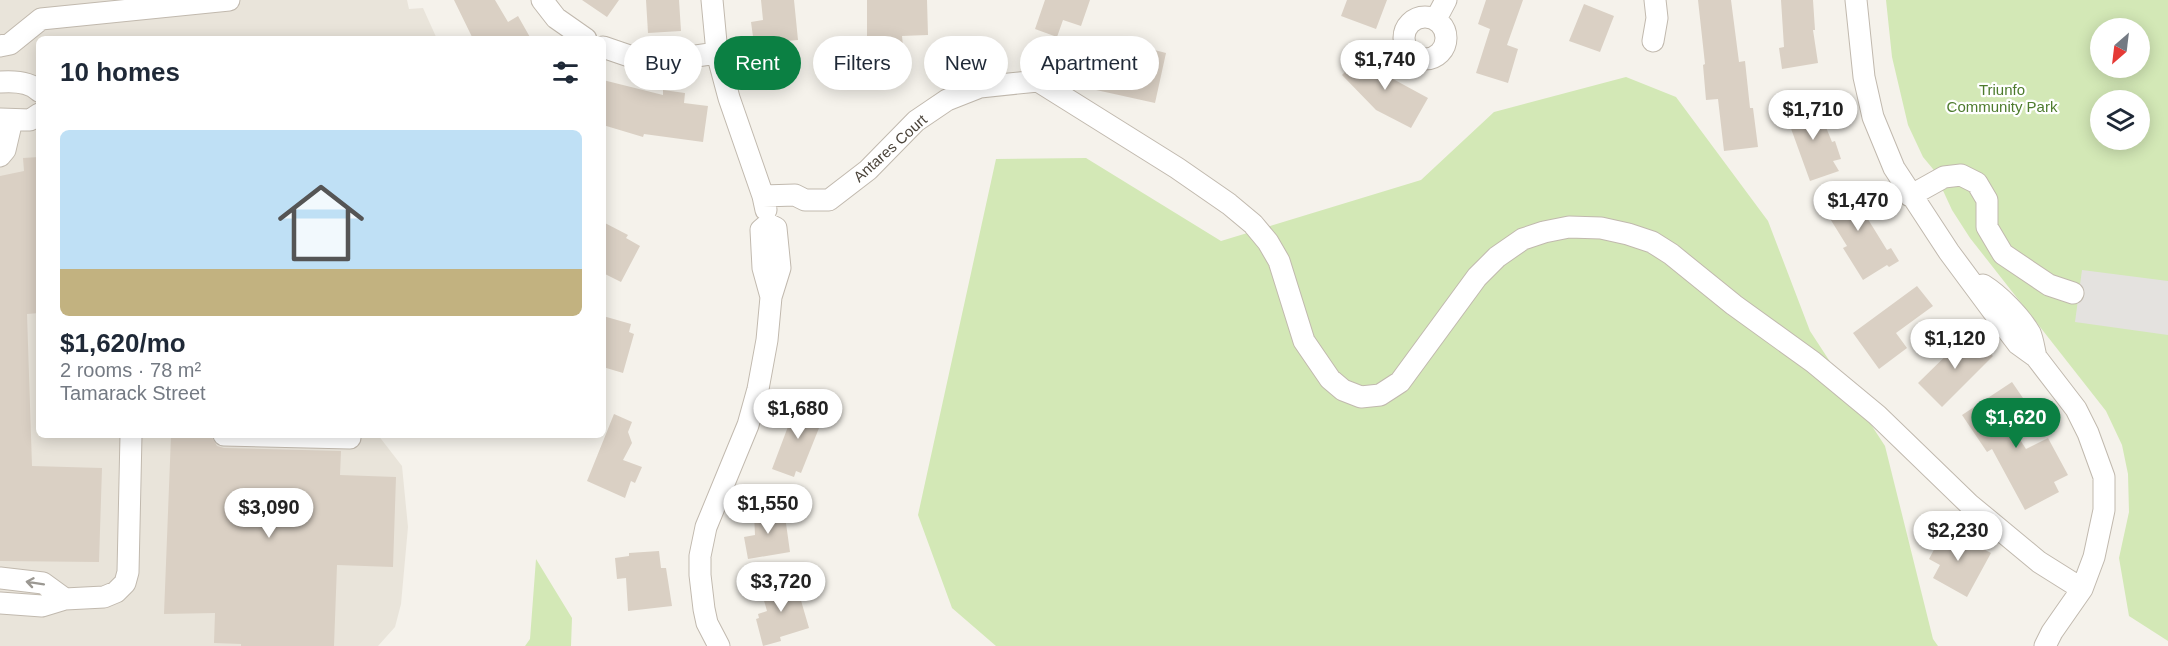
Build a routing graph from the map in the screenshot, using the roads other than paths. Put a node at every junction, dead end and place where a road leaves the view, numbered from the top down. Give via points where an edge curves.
1 (229, 0) edge
2 (542, 0) edge
3 (712, 0) edge
4 (1446, 0) edge
5 (1655, 0) edge
6 (1856, 0) edge
7 (122, 5) edge
8 (1436, 19) dead end
9 (582, 36) edge
10 (715, 36) edge
11 (1653, 41) dead end
12 (5, 45) edge
13 (606, 48) edge
14 (714, 53) edge
15 (1, 82) edge
16 (36, 88) edge
17 (727, 90) edge
18 (36, 116) edge
19 (6, 120) edge
20 (0, 156) edge
21 (763, 196) junction
22 (1910, 196) junction
23 (2073, 292) dead end
24 (131, 438) edge
25 (0, 578) edge
26 (2082, 589) junction
27 (65, 599) junction
28 (0, 603) edge
29 (719, 646) edge
30 (2045, 646) edge

1 - 7 street
2 - 9 street via 556,18
3 - 10 street
4 - 8 street
5 - 11 street
6 - 22 street via 1864,77 1873,117
7 - 12 street via 41,19
12 - 15 street
13 - 14 street via 641,60
15 - 16 street via 14,81
17 - 21 street
18 - 19 street via 30,120
19 - 20 street via 5,150
21 - 26 street, Antares Court via 795,195 805,186 844,189 916,121 947,100 980,87 1038,81 1177,168 1253,224 1280,261 1304,341 1330,379 1361,397 1380,395 1400,382 1477,277 1523,239 1569,227 1628,234 1671,254 1813,362 1877,415 1969,504 2039,562
21 - 29 street via 768,224 761,230 763,268 771,297 767,340 748,425 706,527 702,547 704,609
22 - 23 street via 1944,177 1961,175 1977,183 1987,200 1987,227 2003,254 2049,285
22 - 26 street via 1965,274 1994,292 2030,334 2036,357 2076,409 2088,433 2104,477 2104,510
24 - 27 street via 125,583 104,597
27 -> 25 street via 43,584
26 - 30 street
27 - 28 street via 42,606

